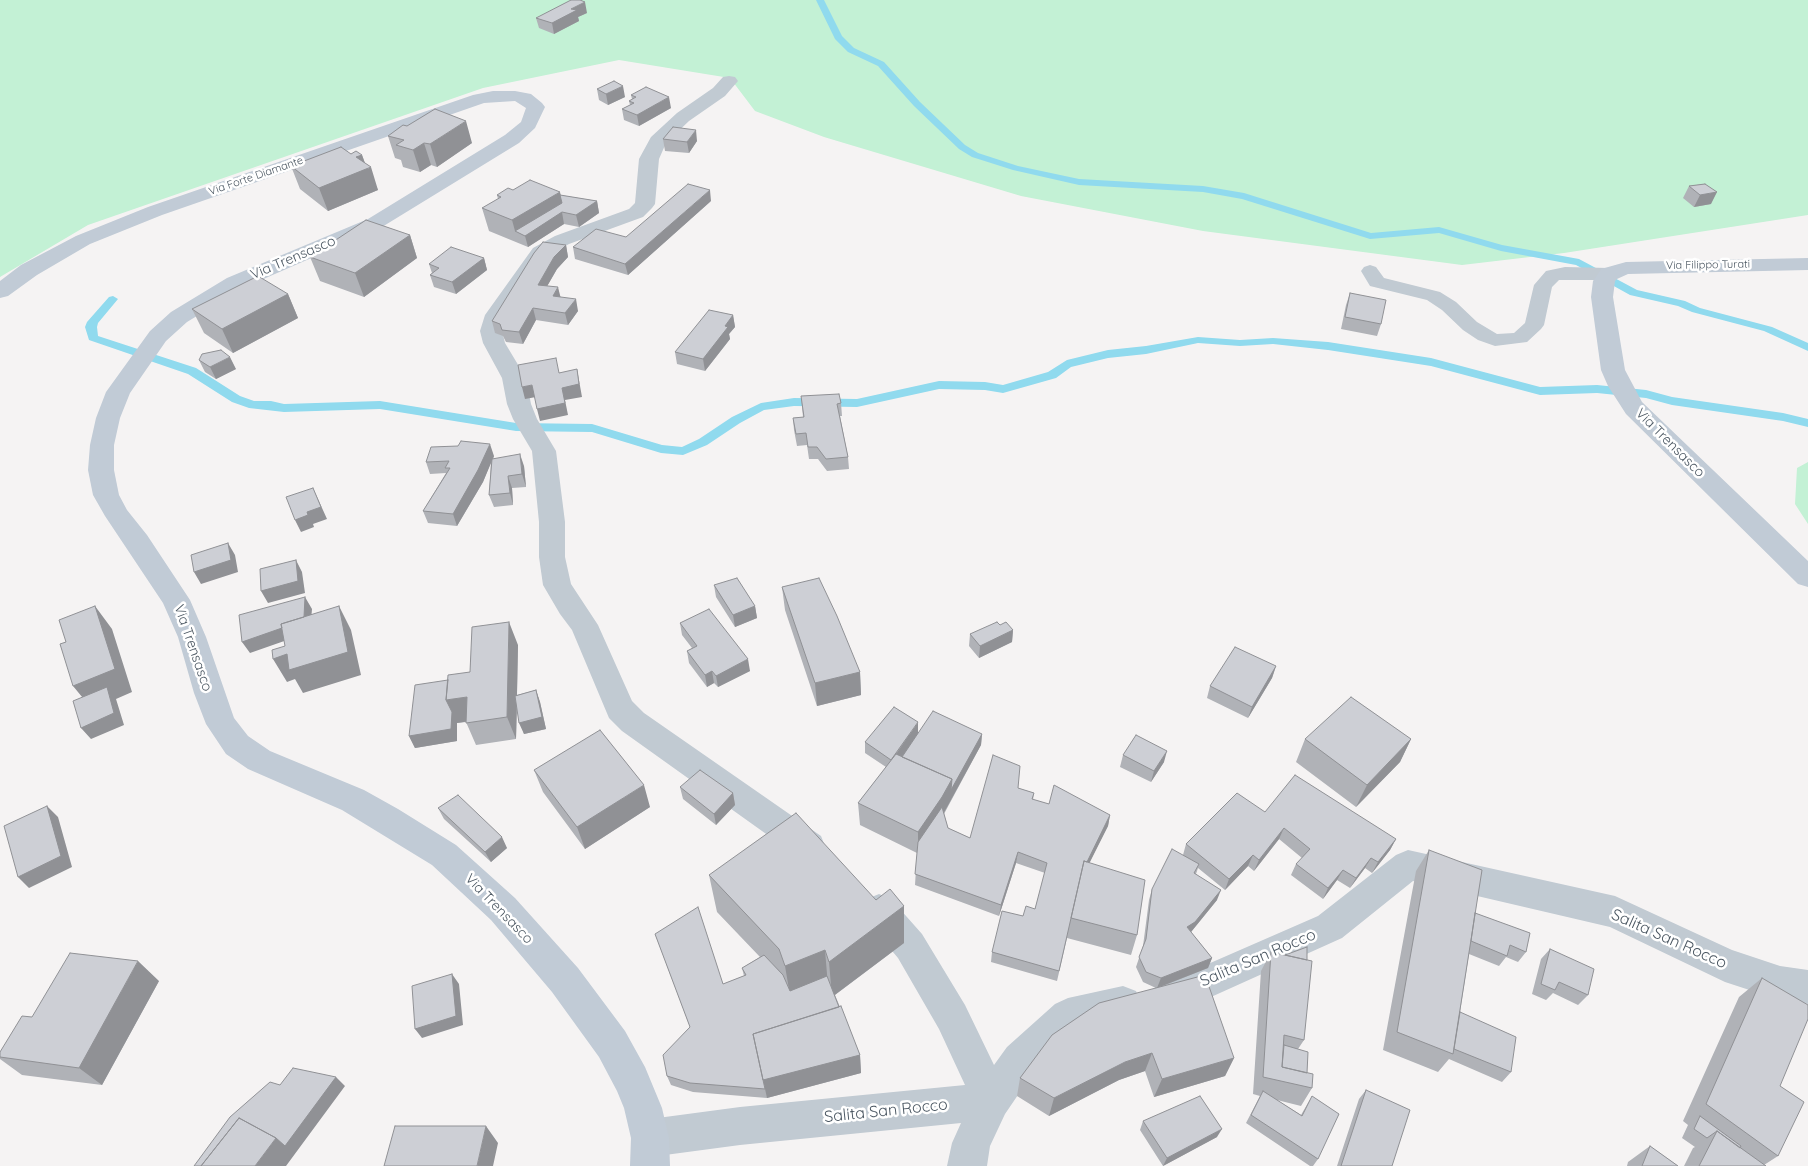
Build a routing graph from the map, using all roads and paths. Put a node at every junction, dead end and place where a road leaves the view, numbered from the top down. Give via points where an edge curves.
1 (729, 81) dead end
2 (525, 98) joint
3 (1808, 264) edge
4 (1370, 271) dead end
5 (1609, 274) junction
6 (0, 291) edge
7 (1808, 577) edge
8 (829, 864) edge
9 (857, 890) edge
10 (1808, 987) edge
11 (992, 1101) junction
12 (650, 1152) edge
13 (967, 1166) edge

1 - 8 street via 658,141 649,159 645,204 636,213 562,240 540,252 496,315 491,331 494,343 514,378 525,419 544,450 557,585 584,625 620,708 632,722 808,845
2 - 6 main road, Via Forte Diamante via 505,95 479,99 156,211 83,240 29,270
2 - 12 main road, Via Trensasco via 536,107 536,113 530,124 512,139 375,223 235,283 179,317 158,336 118,392 102,445 101,470 106,495 118,516 176,600 221,724 237,745 259,760 353,800 387,819 444,855 503,909 565,980 612,1044 640,1101
3 - 5 main road, Via Filippo Turati via 1626,268
4 - 5 lane via 1377,282 1434,296 1470,326 1495,340 1520,338 1534,326 1541,292 1553,275
5 - 7 main road, Via Trensasco via 1604,281 1602,297 1609,350 1613,370 1634,408
9 - 11 street via 886,916 910,946 952,1017
10 - 11 street, Salita San Rocco via 1780,983 1725,965 1616,912 1408,865 1330,928 1212,980 1068,1016 1020,1060
11 - 12 street, Salita San Rocco via 740,1126
11 - 13 street via 971,1143

